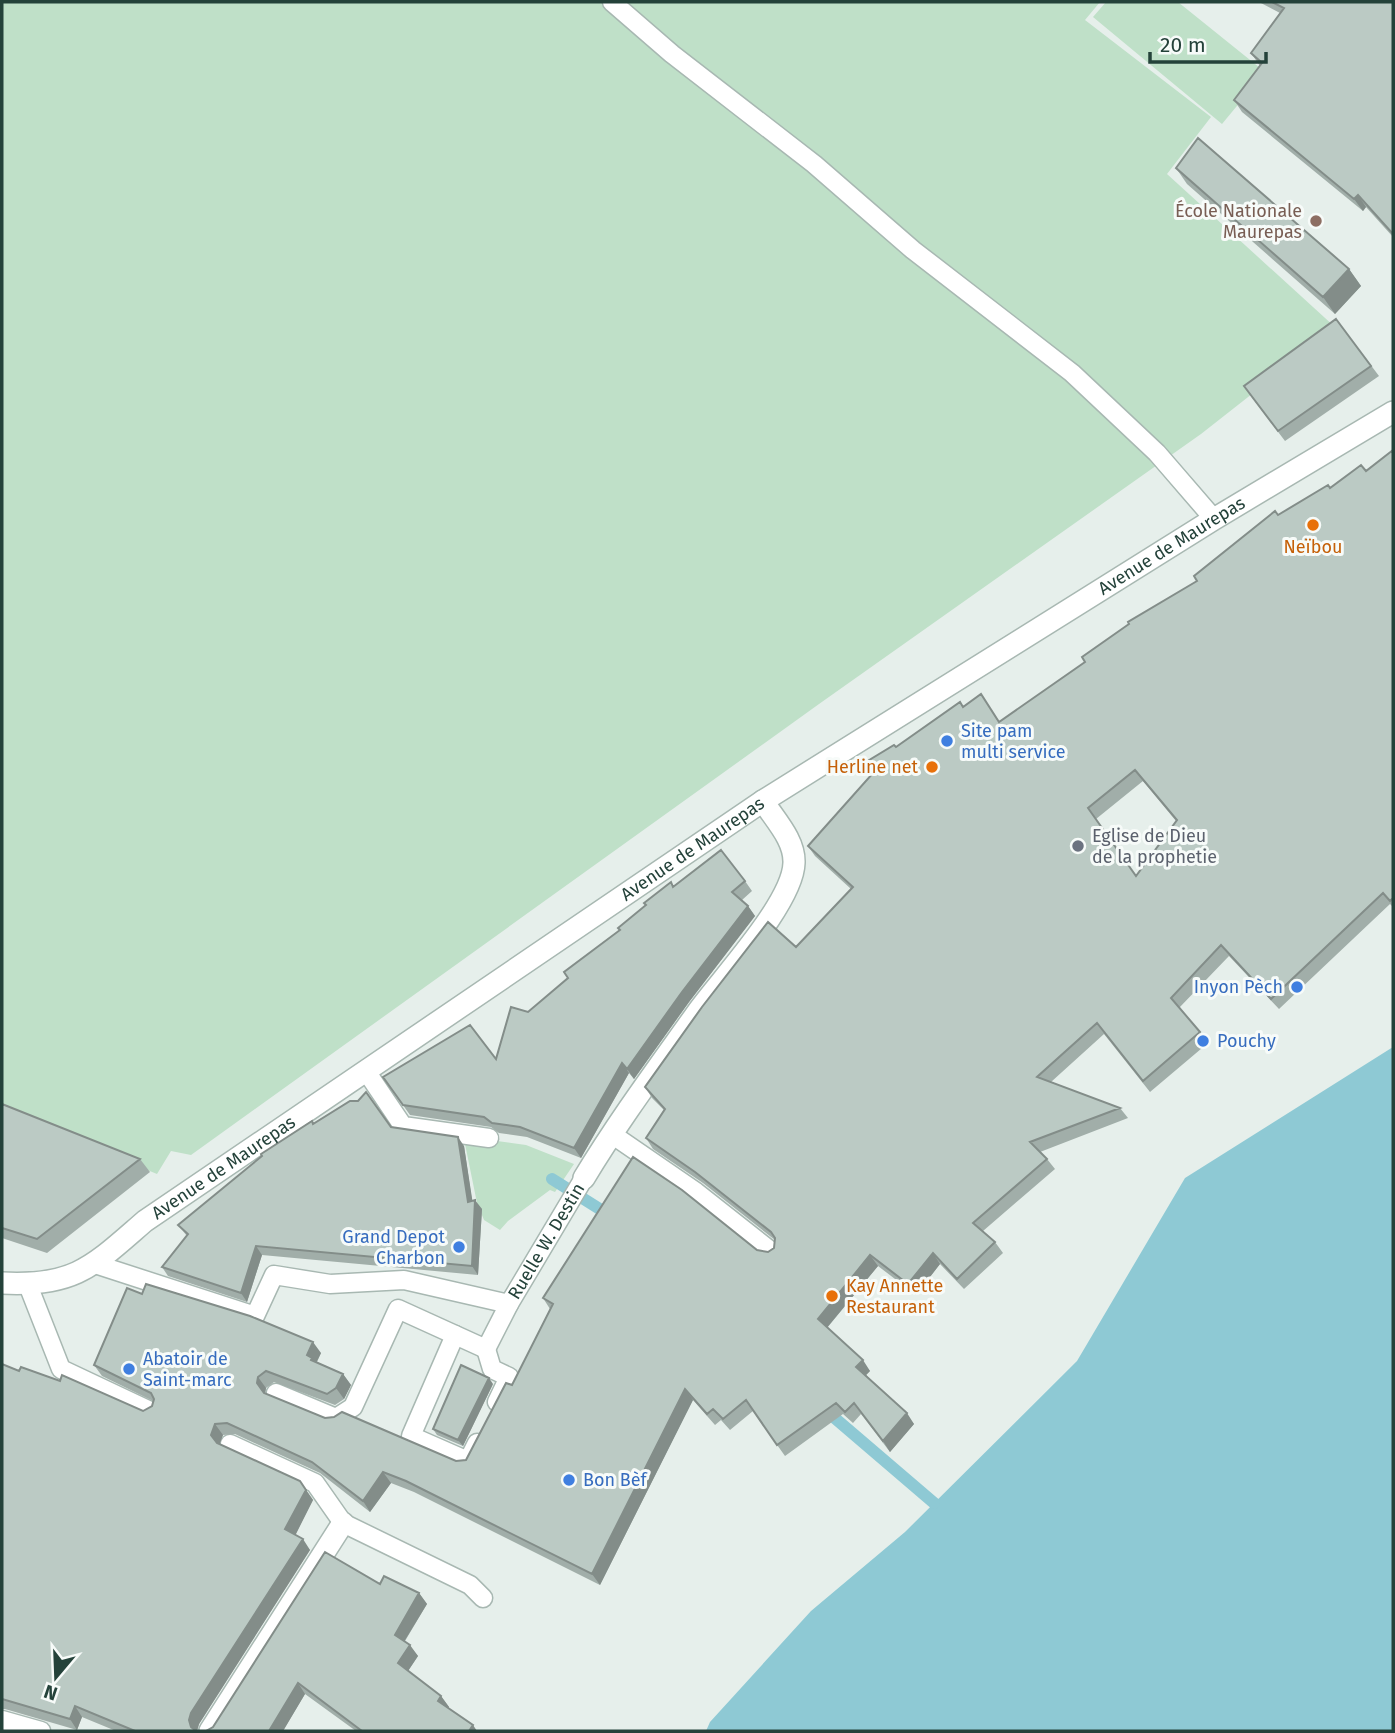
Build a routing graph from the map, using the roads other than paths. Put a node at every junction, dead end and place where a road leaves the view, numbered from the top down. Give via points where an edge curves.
1 (612, 2) edge
2 (1393, 412) edge
3 (1214, 519) junction
4 (763, 802) junction
5 (366, 1071) junction
6 (612, 1135) junction
7 (489, 1138) edge
8 (584, 1178) joint
9 (772, 1252) edge
10 (95, 1265) junction
11 (2, 1283) edge
12 (28, 1285) junction
13 (509, 1304) junction
14 (455, 1335) junction
15 (486, 1349) junction
16 (276, 1393) edge
17 (150, 1411) edge
18 (230, 1444) edge
19 (343, 1523) junction
20 (483, 1598) dead end
21 (2, 1720) edge
22 (41, 1731) edge
23 (210, 1731) edge

1 - 3 lane via 1072,373 1157,453
2 - 3 street, Avenue de Maurepas
3 - 4 street, Avenue de Maurepas
4 - 5 street, Avenue de Maurepas
4 - 6 street, Ruelle W. Destin via 792,845 790,884
5 - 7 lane via 404,1126
5 - 10 street, Avenue de Maurepas via 145,1221
6 - 8 street, Ruelle W. Destin
6 - 9 lane via 696,1192
8 - 13 lane, Ruelle W. Destin
10 - 12 street, Avenue de Maurepas via 61,1280
10 - 13 lane, Ruelle W. Destin via 255,1316 274,1275 330,1284 404,1280
11 - 12 street, Avenue de Maurepas
12 - 17 lane via 61,1369
13 - 15 lane
14 - 15 lane
14 - 15 lane via 411,1436 468,1461 509,1377 492,1369
14 - 16 lane via 398,1309 353,1408 336,1418
18 - 19 lane via 315,1482
19 - 20 lane via 470,1585
19 - 23 street
21 - 22 lane

